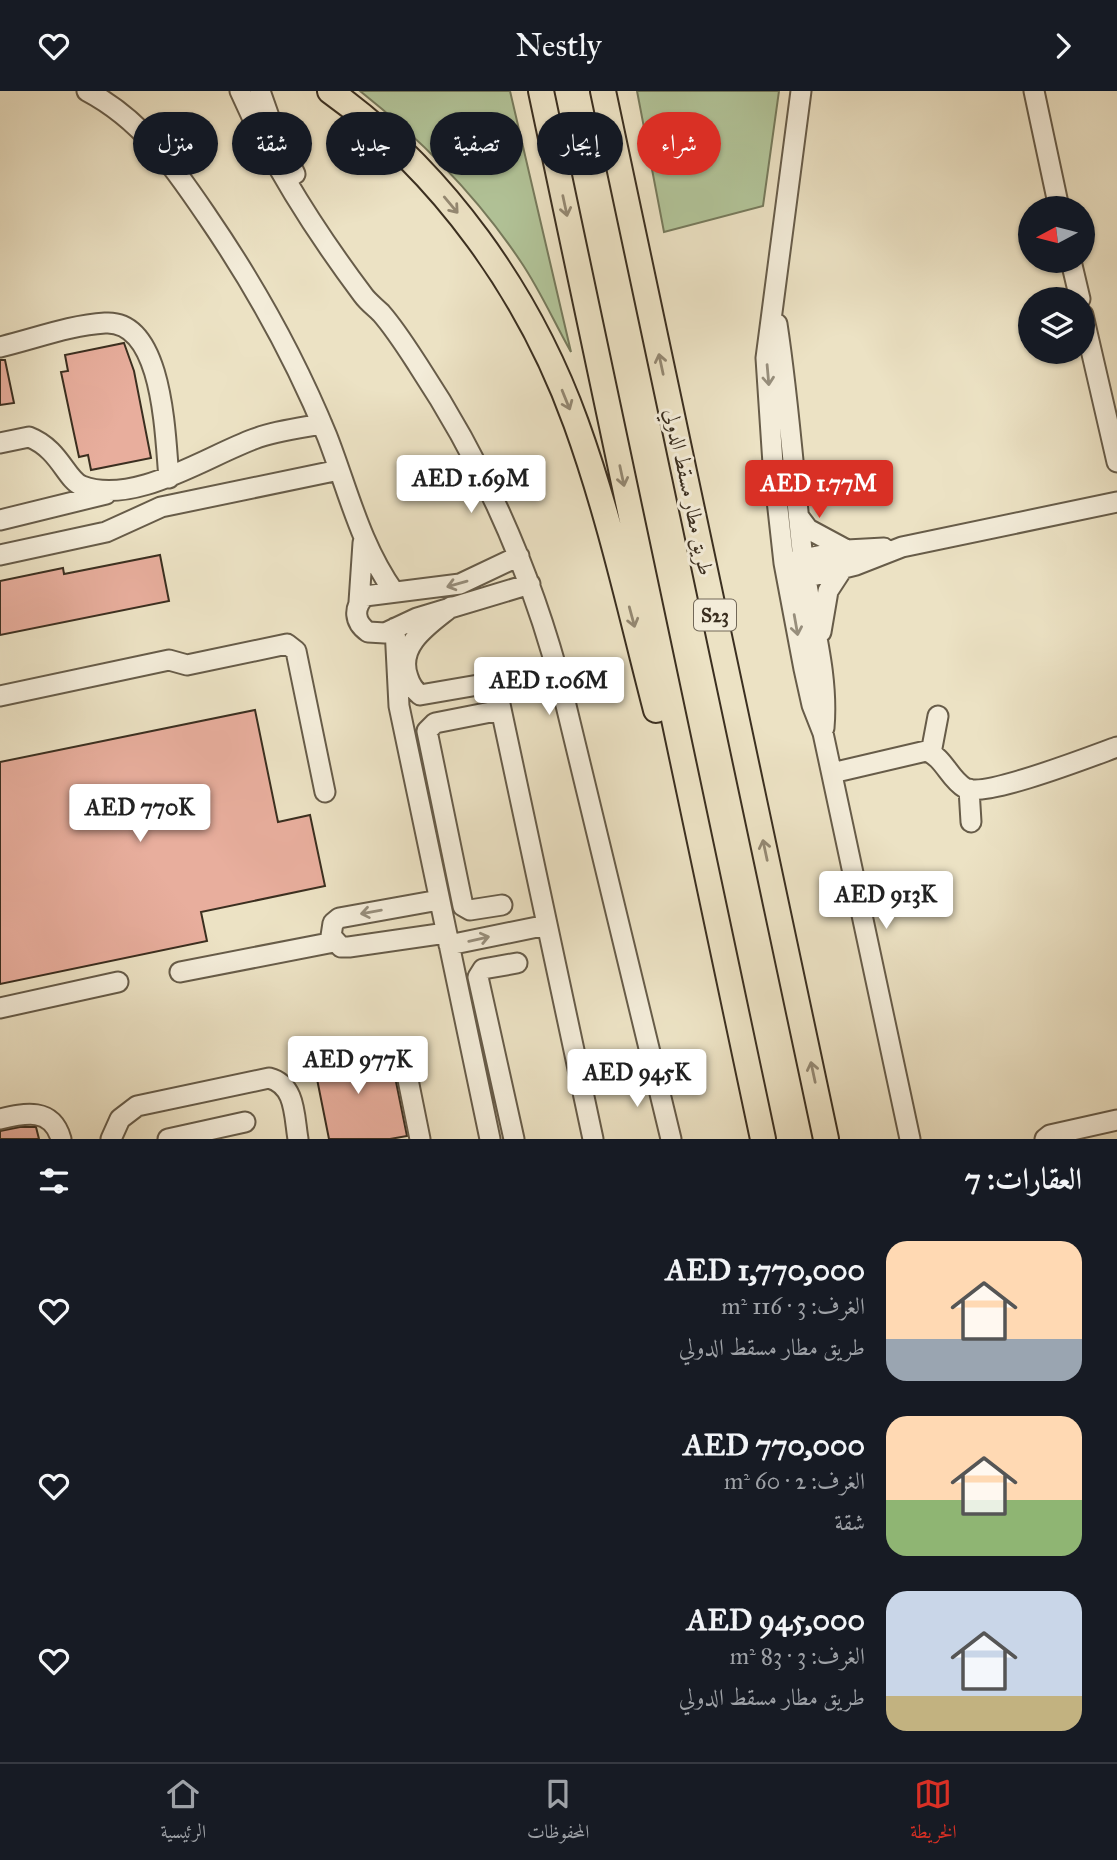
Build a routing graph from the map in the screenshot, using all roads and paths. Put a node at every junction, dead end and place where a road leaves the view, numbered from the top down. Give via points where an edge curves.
1 (87, 91) edge
2 (240, 91) edge
3 (260, 91) edge
4 (330, 91) edge
5 (541, 91) edge
6 (603, 91) edge
7 (801, 91) edge
8 (1034, 91) edge
9 (1056, 196) edge
10 (774, 307) junction
11 (380, 312) junction
12 (0, 347) edge
13 (1094, 364) edge
14 (322, 423) junction
15 (0, 443) edge
16 (1117, 462) edge
17 (477, 464) junction
18 (340, 470) junction
19 (169, 478) junction
20 (124, 489) junction
21 (1117, 502) edge
22 (799, 517) junction
23 (0, 520) edge
24 (363, 539) junction
25 (0, 555) edge
26 (519, 556) junction
27 (845, 559) junction
28 (491, 569) junction
29 (795, 570) junction
30 (530, 584) junction
31 (394, 592) junction
32 (359, 602) junction
33 (452, 607) junction
34 (395, 628) junction
35 (368, 632) junction
36 (818, 646) junction
37 (0, 696) edge
38 (399, 706) junction
39 (501, 710) junction
40 (938, 716) dead end
41 (823, 733) junction
42 (1117, 747) edge
43 (931, 753) junction
44 (832, 772) junction
45 (969, 789) junction
46 (325, 792) dead end
47 (971, 822) dead end
48 (439, 900) junction
49 (502, 905) dead end
50 (547, 925) junction
51 (447, 939) junction
52 (334, 942) junction
53 (517, 963) dead end
54 (180, 972) dead end
55 (118, 982) dead end
56 (0, 1008) edge
57 (742, 1042) junction
58 (402, 1050) dead end
59 (656, 1078) junction
60 (0, 1119) edge
61 (1117, 1120) edge
62 (245, 1122) dead end
63 (490, 1137) edge
64 (61, 1139) edge
65 (111, 1139) edge
66 (168, 1139) edge
67 (298, 1139) edge
68 (422, 1139) edge
69 (514, 1139) edge
70 (593, 1139) edge
71 (659, 1139) edge
72 (671, 1139) edge
73 (763, 1139) edge
74 (827, 1139) edge
75 (910, 1139) edge
76 (1045, 1139) edge

1 - 14 street via 134,123 176,169 261,298
2 - 11 street via 296,198 365,298
3 - 11 street via 300,184 375,297
4 -> 57 main road via 403,152 454,208 507,282 556,374 608,527
5 -> 57 main road
74 -> 6 main road, طريق مطار مسقط الدولي / S23
7 - 10 street
8 - 9 street
10 - 22 street
10 -> 29 street via 766,358 776,499
11 - 17 street
12 - 19 street via 107,322 128,327 149,356 161,399
13 - 16 street
14 - 18 street
14 - 19 street via 255,438
15 - 20 street via 29,437 50,448 76,484
17 - 26 street
17 - 28 street via 498,539
18 - 24 street
18 - 25 street via 161,507 106,532
19 - 20 street
20 - 23 street
21 - 27 street
22 - 27 street
22 - 29 street
24 - 31 street
24 - 32 street
26 - 28 street
26 - 30 street
27 - 29 street
27 - 36 street via 828,591
28 -> 31 street via 443,588
29 - 36 street
29 -> 41 street via 804,669
30 - 33 street
30 - 59 street via 549,636
31 - 32 street via 365,596
32 - 35 street via 357,619
33 - 34 street
33 - 39 street via 413,641 405,663 408,679 414,690 424,695 489,685 498,695
34 - 35 street
34 - 38 street
35 - 38 street
36 - 41 street via 826,700
37 - 46 street via 169,660 184,666 287,644 297,655
38 - 48 street
39 - 49 street via 435,723 427,734 463,906 470,910
39 - 50 street
40 - 43 street
41 - 44 street
42 - 45 street via 1003,785
43 - 44 street via 916,751
43 - 45 street
44 - 75 street
45 - 47 street
48 - 51 street
48 -> 52 street via 339,918 330,929
51 -> 50 street
50 - 70 street
51 - 52 street via 349,947
51 - 63 street
52 - 54 street
53 - 69 street via 483,969 478,977
55 - 56 street
57 - 73 main road
58 - 68 street
59 - 71 street
59 - 72 street
60 - 64 street via 38,1114 54,1124
61 - 76 street
62 - 66 street
65 - 67 street via 120,1119 137,1106 269,1078 285,1085 290,1093

